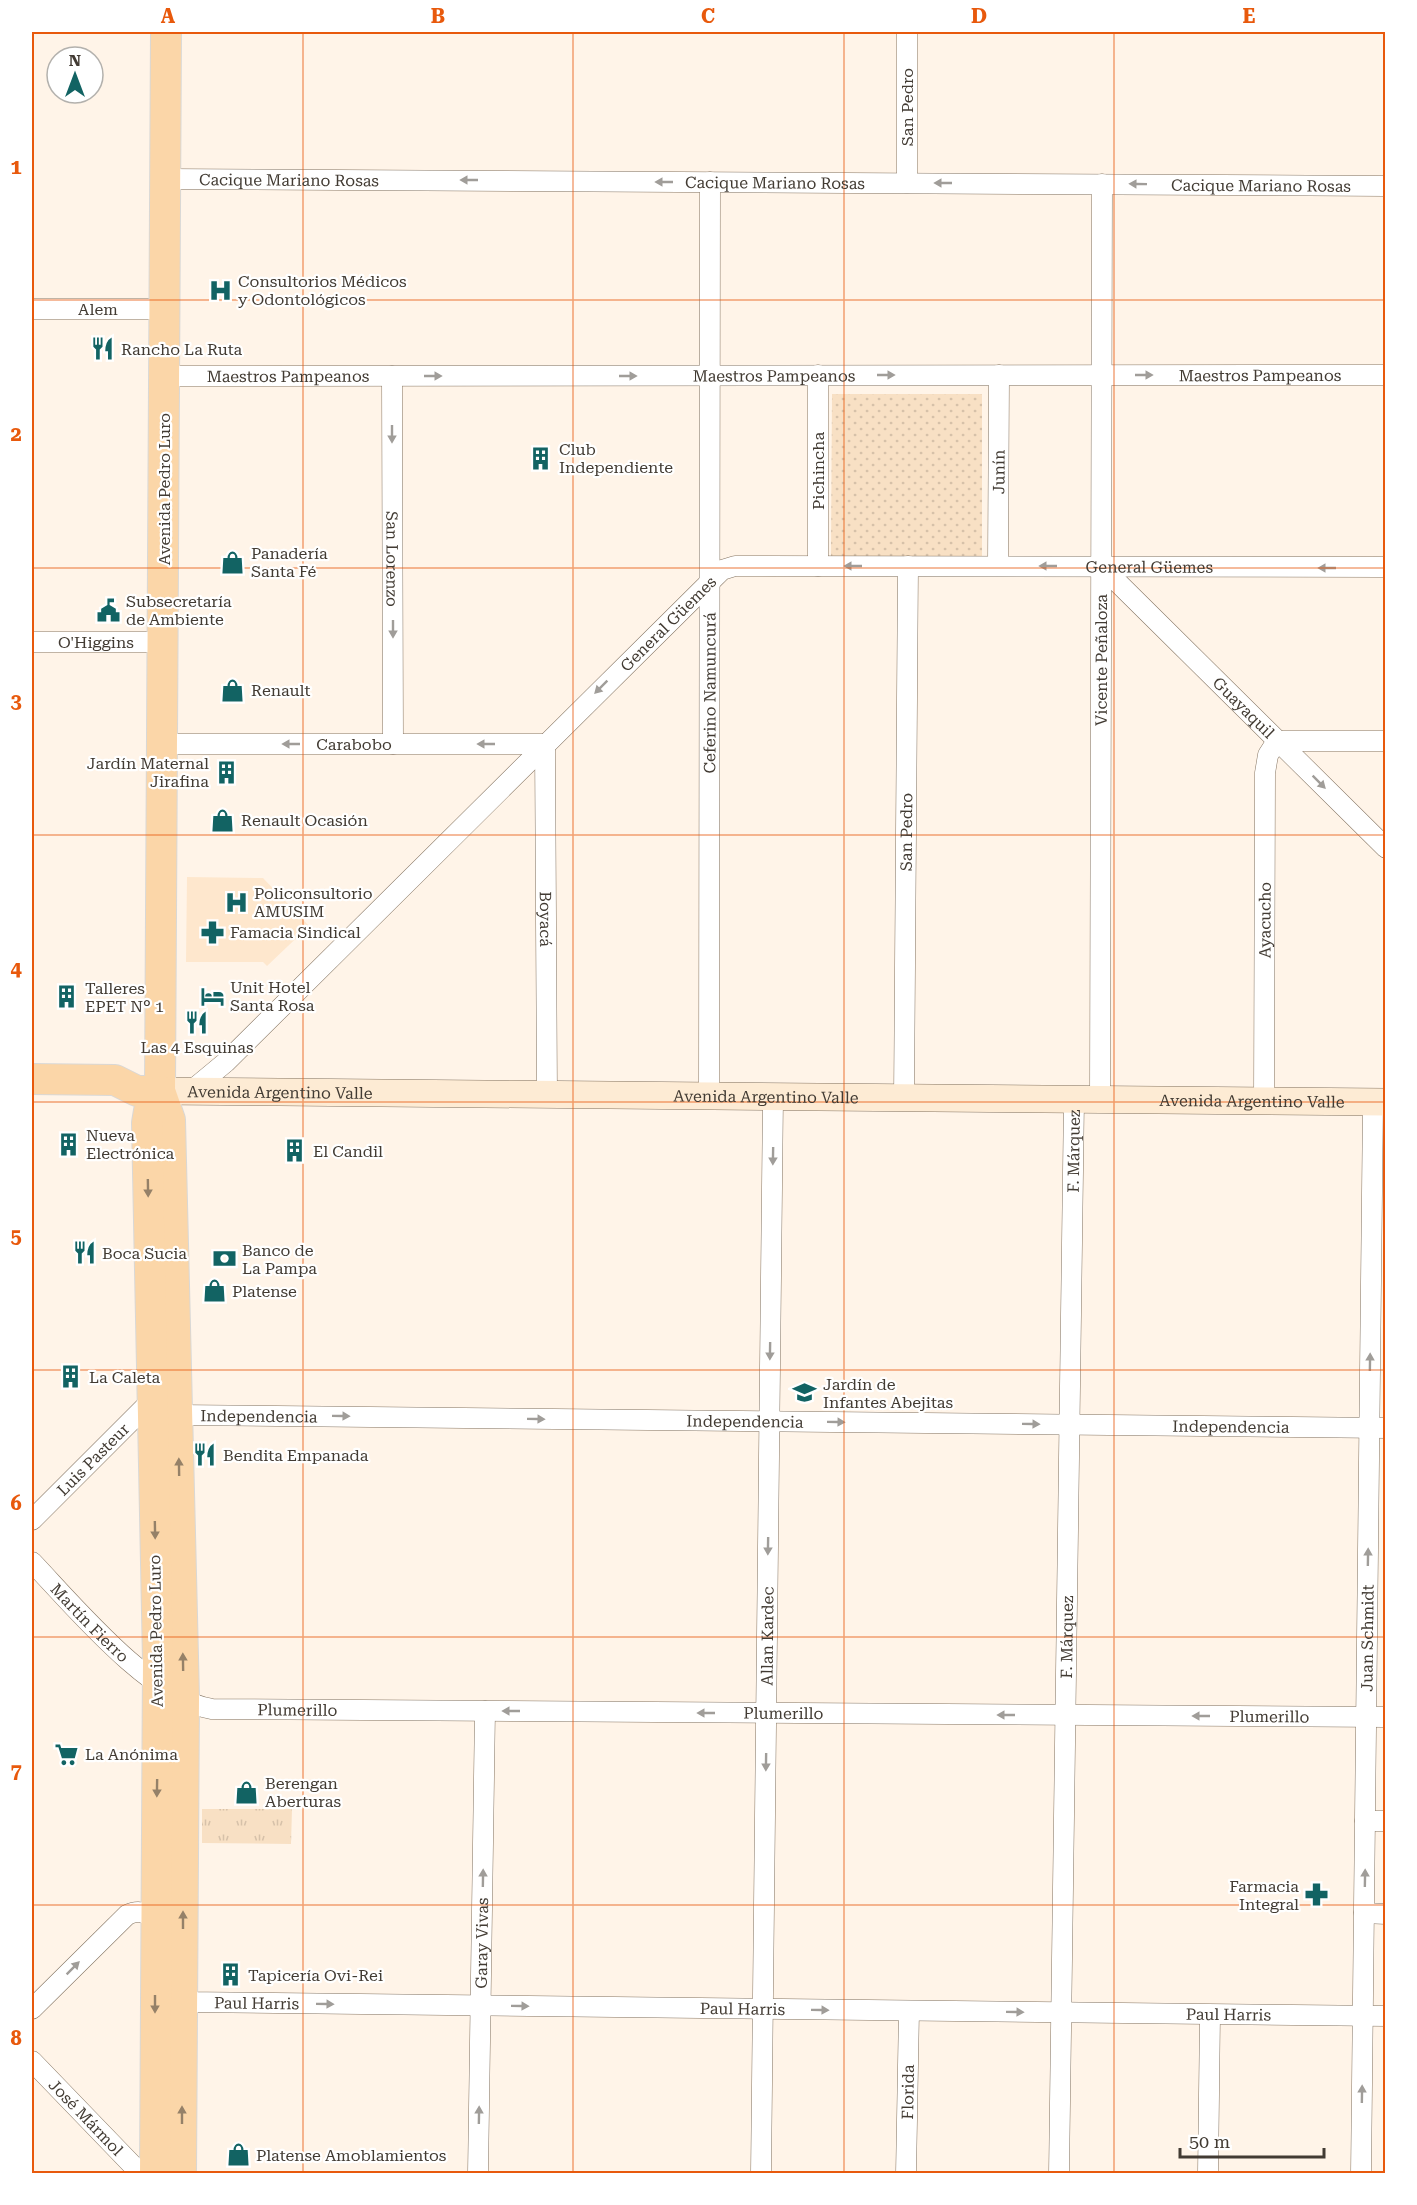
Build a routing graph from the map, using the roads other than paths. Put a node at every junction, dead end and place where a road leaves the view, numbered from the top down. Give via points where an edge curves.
1 (166, 32) edge
2 (907, 32) edge
3 (165, 179) junction
4 (710, 182) junction
5 (907, 183) junction
6 (1102, 184) junction
7 (1386, 186) edge
8 (32, 309) edge
9 (165, 309) junction
10 (818, 375) junction
11 (999, 375) junction
12 (1101, 375) junction
13 (1386, 375) edge
14 (164, 376) junction
15 (392, 376) junction
16 (710, 376) junction
17 (818, 566) junction
18 (908, 566) junction
19 (998, 566) junction
20 (1101, 566) junction
21 (1386, 567) edge
22 (710, 579) junction
23 (32, 642) edge
24 (163, 642) junction
25 (1277, 741) junction
26 (1386, 741) edge
27 (162, 744) junction
28 (393, 744) junction
29 (545, 744) junction
30 (1386, 848) edge
31 (32, 1079) edge
32 (149, 1091) junction
33 (191, 1092) junction
34 (547, 1095) junction
35 (709, 1097) junction
36 (32, 1098) edge
37 (773, 1098) junction
38 (904, 1099) junction
39 (1087, 1101) junction
40 (1264, 1103) junction
41 (1381, 1104) edge
42 (165, 1407) junction
43 (770, 1421) junction
44 (1070, 1424) junction
45 (1378, 1428) edge
46 (32, 1520) edge
47 (1377, 1527) edge
48 (32, 1562) edge
49 (1377, 1617) edge
50 (158, 1683) junction
51 (184, 1698) junction
52 (485, 1711) junction
53 (766, 1713) junction
54 (1065, 1715) junction
55 (1376, 1717) edge
56 (1365, 1821) junction
57 (1386, 1821) edge
58 (1364, 1913) junction
59 (1386, 1914) edge
60 (156, 1924) junction
61 (182, 2002) junction
62 (481, 2006) junction
63 (32, 2009) edge
64 (763, 2009) junction
65 (909, 2011) junction
66 (1061, 2013) junction
67 (1210, 2014) junction
68 (1363, 2016) junction
69 (1386, 2016) edge
70 (32, 2061) edge
71 (141, 2174) edge
72 (154, 2174) edge
73 (181, 2174) edge
74 (478, 2174) edge
75 (761, 2174) edge
76 (906, 2174) edge
77 (1059, 2174) edge
78 (1208, 2174) edge
79 (1361, 2174) edge

1 - 3 main road, Avenida Pedro Luro
2 - 5 street, San Pedro
4 -> 3 street, Cacique Mariano Rosas
3 - 9 main road, Avenida Pedro Luro
4 - 5 street, Cacique Mariano Rosas
4 - 16 street, Ceferino Namuncurá
6 -> 5 street, Cacique Mariano Rosas
7 -> 6 street, Cacique Mariano Rosas
6 - 12 street, Vicente Peñaloza
8 - 9 street, Alem
9 - 14 main road, Avenida Pedro Luro
10 -> 11 street, Maestros Pampeanos
10 - 16 street, Maestros Pampeanos
10 - 17 street, Pichincha
11 - 12 street, Maestros Pampeanos
11 - 19 street, Junín
12 -> 13 street, Maestros Pampeanos
12 - 20 street, Vicente Peñaloza
14 - 15 street, Maestros Pampeanos
14 - 24 main road, Avenida Pedro Luro
15 -> 16 street, Maestros Pampeanos
15 -> 28 street, San Lorenzo
16 - 22 street, Ceferino Namuncurá
18 -> 17 street, General Güemes
17 - 22 street, General Güemes via 735,566
18 - 19 street, General Güemes
18 - 38 street, San Pedro
20 -> 19 street, General Güemes
21 -> 20 street, General Güemes
20 - 25 street, Guayaquil
20 - 39 street, Vicente Peñaloza
22 -> 29 street, General Güemes
22 - 35 street, Ceferino Namuncurá
23 - 24 street, O'Higgins
24 - 27 main road, Avenida Pedro Luro
25 - 26 street
25 -> 30 street, Guayaquil
25 - 40 street, Ayacucho via 1268,754 1265,773
28 -> 27 street, Carabobo
27 - 32 main road, Avenida Pedro Luro
29 -> 28 street, Carabobo
29 - 33 street, General Güemes via 226,1062
29 - 34 street, Boyacá
31 - 32 main road via 118,1081
32 - 33 main road, Avenida Argentino Valle
32 - 36 main road via 115,1100
32 - 42 main road, Avenida Pedro Luro via 147,1123
33 - 34 main road, Avenida Argentino Valle
34 - 35 main road, Avenida Argentino Valle
35 - 37 main road, Avenida Argentino Valle
37 - 38 main road, Avenida Argentino Valle
37 -> 43 street, Allan Kardec
38 - 39 main road, Avenida Argentino Valle
39 - 40 main road, Avenida Argentino Valle
39 - 44 street, F. Márquez
40 - 41 main road, Avenida Argentino Valle
45 -> 41 street, Juan Schmidt
42 -> 43 street, Independencia
42 - 46 street, Luis Pasteur
42 -> 50 main road, Avenida Pedro Luro
51 -> 42 main road, Avenida Pedro Luro
43 -> 44 street, Independencia
43 -> 53 street, Allan Kardec
44 - 45 street, Independencia
44 - 54 street, F. Márquez
45 - 47 street, Juan Schmidt
49 -> 47 street, Juan Schmidt
48 - 50 street, Martín Fierro via 128,1661
49 - 55 street, Juan Schmidt
50 - 51 street, Martín Fierro
50 -> 60 main road, Avenida Pedro Luro
51 - 52 street, Plumerillo via 216,1709
61 -> 51 main road, Avenida Pedro Luro
53 -> 52 street, Plumerillo
62 -> 52 street, Garay Vivas
54 -> 53 street, Plumerillo
53 -> 64 street, Allan Kardec
55 -> 54 street, Plumerillo
54 - 66 street, F. Márquez
55 - 56 street, Juan Schmidt
56 - 57 street
58 -> 56 street, Juan Schmidt
58 - 59 street
58 - 68 street, Juan Schmidt
60 - 61 street
63 -> 60 street via 127,1915 136,1911 146,1913
60 -> 72 main road, Avenida Pedro Luro
61 -> 62 street, Paul Harris
73 -> 61 main road, Avenida Pedro Luro
62 -> 64 street, Paul Harris
74 -> 62 street, Garay Vivas
64 -> 65 street, Paul Harris
64 - 75 street, Allan Kardec
65 -> 66 street, Paul Harris
65 - 76 street, Florida
66 - 67 street, Paul Harris
66 - 77 street, F. Márquez
67 - 68 street, Paul Harris
67 - 78 street
68 - 69 street, Paul Harris
79 -> 68 street, Juan Schmidt
70 - 71 street, José Mármol

